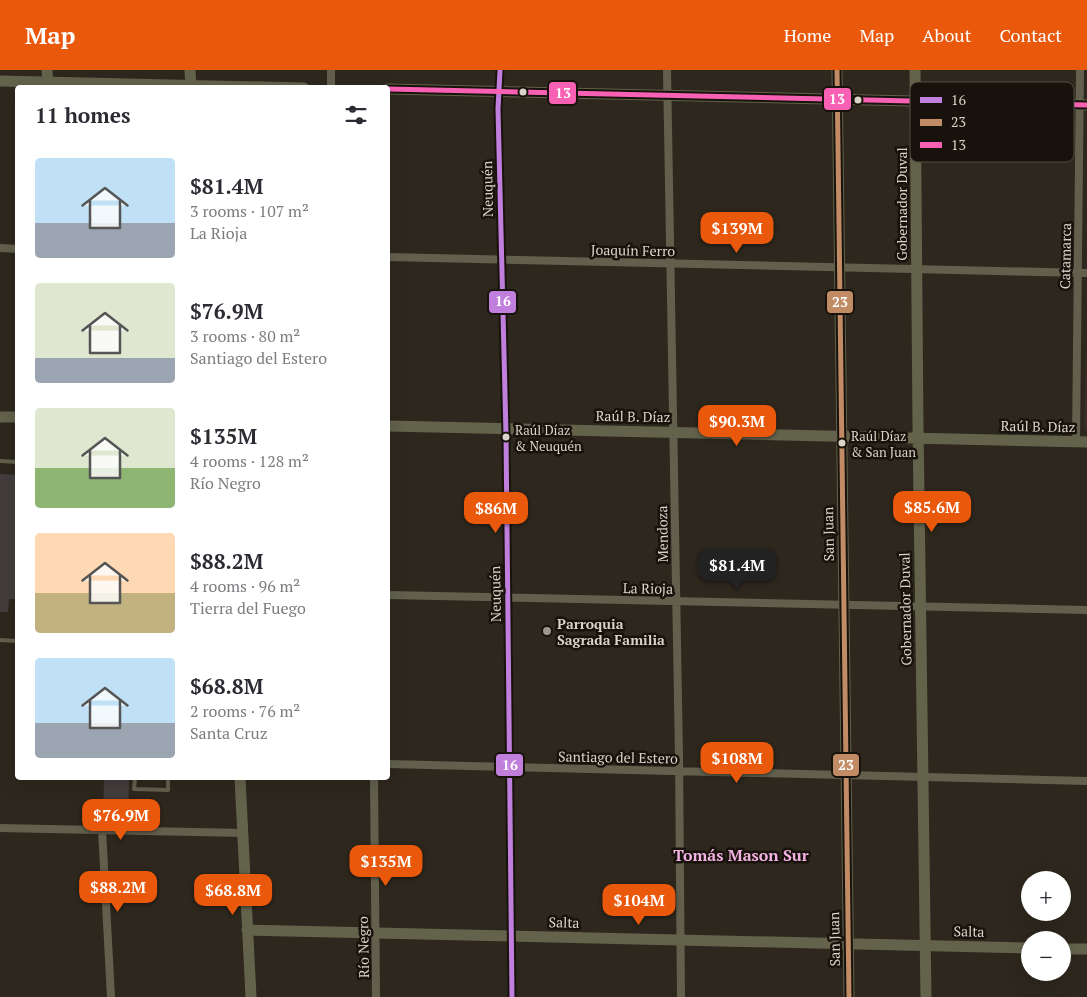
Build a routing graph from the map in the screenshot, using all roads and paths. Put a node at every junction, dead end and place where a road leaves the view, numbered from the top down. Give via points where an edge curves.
1 (190, 70) edge
2 (331, 70) edge
3 (500, 70) edge
4 (667, 70) edge
5 (837, 70) edge
6 (1080, 70) edge
7 (48, 80) edge
8 (0, 81) edge
9 (167, 85) edge
10 (191, 85) edge
11 (331, 85) edge
12 (390, 89) edge
13 (499, 92) junction
14 (668, 95) junction
15 (837, 99) junction
16 (910, 101) edge
17 (1083, 104) edge
18 (915, 162) edge
19 (0, 248) edge
20 (15, 249) edge
21 (390, 257) edge
22 (502, 260) junction
23 (670, 263) junction
24 (839, 267) junction
25 (916, 269) junction
26 (1078, 272) junction
27 (1087, 273) edge
28 (0, 417) edge
29 (15, 417) edge
30 (390, 426) edge
31 (506, 429) junction
32 (673, 432) junction
33 (842, 436) junction
34 (918, 438) junction
35 (1081, 442) edge
36 (0, 461) edge
37 (15, 462) edge
38 (390, 595) edge
39 (508, 597) junction
40 (676, 601) junction
41 (844, 605) junction
42 (920, 606) junction
43 (1087, 610) edge
44 (0, 640) edge
45 (15, 641) edge
46 (390, 764) edge
47 (510, 767) junction
48 (678, 771) junction
49 (846, 775) junction
50 (923, 777) junction
51 (135, 780) edge
52 (168, 780) edge
53 (240, 780) edge
54 (374, 780) edge
55 (1087, 781) edge
56 (0, 828) edge
57 (102, 830) junction
58 (242, 833) junction
59 (247, 930) junction
60 (376, 933) junction
61 (512, 936) junction
62 (680, 940) junction
63 (849, 944) junction
64 (925, 945) junction
65 (1021, 948) edge
66 (1071, 949) edge
67 (1087, 949) edge
68 (111, 997) edge
69 (251, 997) edge
70 (376, 997) edge
71 (512, 997) edge
72 (681, 997) edge
73 (849, 997) edge
74 (926, 997) edge

1 - 10 street
2 - 11 street
3 - 13 street, Neuquén
4 - 14 street, Mendoza
5 - 15 street, San Juan
6 - 17 street, Catamarca
7 - 8 street
7 - 9 street
12 - 13 street
13 - 14 street
13 - 22 street, Neuquén
14 - 15 street
14 - 23 street, Mendoza
15 - 16 street
15 - 24 street, San Juan
17 - 26 street, Catamarca
18 - 25 street, Gobernador Duval
19 - 20 street
21 - 22 street, Joaquín Ferro
22 - 23 street, Joaquín Ferro
22 - 31 street, Neuquén
23 - 24 street, Joaquín Ferro
23 - 32 street, Mendoza
24 - 25 street, Joaquín Ferro
24 - 33 street, San Juan
25 - 26 street, Joaquín Ferro
25 - 34 street, Gobernador Duval
26 - 27 street, Joaquín Ferro
26 - 35 street, Catamarca
28 - 29 street
30 - 31 street, Raúl B. Díaz
31 - 32 street, Raúl B. Díaz
31 - 39 street, Neuquén
32 - 33 street, Raúl B. Díaz
32 - 40 street, Mendoza
33 - 34 street, Raúl B. Díaz
33 - 41 street, San Juan
34 - 35 street, Raúl B. Díaz
34 - 42 street, Gobernador Duval
36 - 37 lane
38 - 39 street, La Rioja
39 - 40 street, La Rioja
39 - 47 street, Neuquén
40 - 41 street, La Rioja
40 - 48 street, Mendoza
41 - 42 street, La Rioja
41 - 49 street, San Juan
42 - 43 street, La Rioja
42 - 50 street, Gobernador Duval
44 - 45 lane
46 - 47 street, Santiago del Estero
47 - 48 street, Santiago del Estero
47 - 61 street, Neuquén
48 - 49 street, Santiago del Estero
48 - 62 street, Mendoza
49 - 50 street, Santiago del Estero
49 - 63 street, San Juan
50 - 55 street, Santiago del Estero
50 - 64 street, Gobernador Duval
51 - 52 lane via 134,789 168,790
53 - 58 street
54 - 60 street, Río Negro
56 - 57 street
57 - 58 street
57 - 68 street
58 - 59 street
59 - 60 street, Salta
59 - 69 street
60 - 61 street, Salta
60 - 70 street, Río Negro
61 - 62 street, Salta
61 - 71 street, Neuquén
62 - 63 street, Salta
62 - 72 street, Mendoza
63 - 64 street, Salta
63 - 73 street, San Juan
64 - 65 street, Salta
64 - 74 street, Gobernador Duval
66 - 67 street

